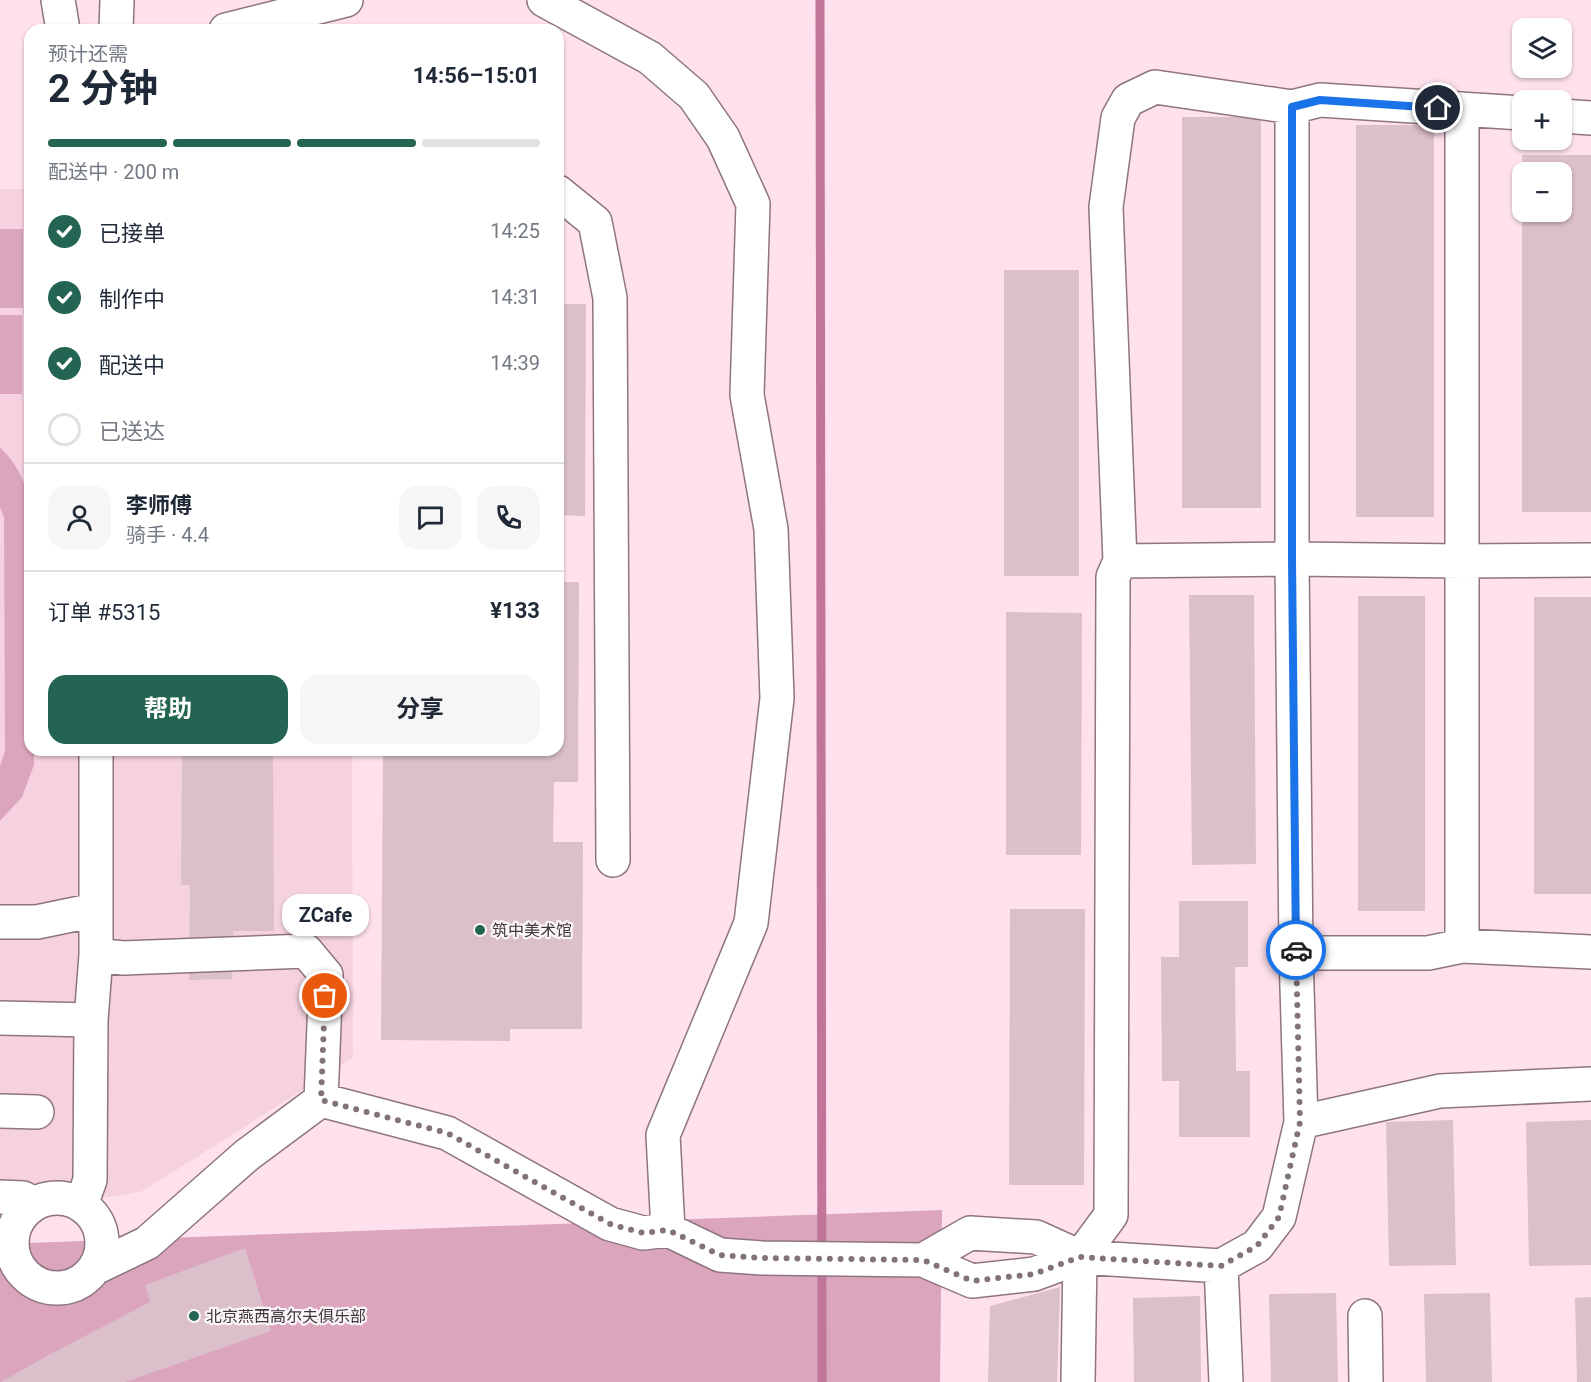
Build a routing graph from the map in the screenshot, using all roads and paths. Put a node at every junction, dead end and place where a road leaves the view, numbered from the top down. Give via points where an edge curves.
1 (57, 0) edge
2 (117, 0) edge
3 (346, 0) edge
4 (544, 0) edge
5 (62, 24) edge
6 (116, 24) edge
7 (250, 24) edge
8 (1292, 107) junction
9 (1461, 109) junction
10 (1512, 112) edge
11 (1572, 117) edge
12 (1591, 118) edge
13 (564, 197) edge
14 (1292, 559) junction
15 (1591, 560) edge
16 (1120, 561) junction
17 (1461, 561) junction
18 (96, 756) edge
19 (613, 860) dead end
20 (95, 910) junction
21 (0, 922) edge
22 (1461, 946) junction
23 (1591, 952) edge
24 (1296, 954) junction
25 (96, 955) junction
26 (0, 1018) edge
27 (91, 1020) junction
28 (1591, 1084) edge
29 (321, 1100) junction
30 (0, 1111) edge
31 (37, 1112) dead end
32 (1300, 1122) junction
33 (0, 1197) edge
34 (33, 1204) junction
35 (81, 1205) junction
36 (668, 1230) junction
37 (1080, 1257) junction
38 (923, 1260) junction
39 (8, 1264) edge
40 (1221, 1266) junction
41 (95, 1268) junction
42 (1365, 1316) dead end
43 (1078, 1382) edge
44 (1226, 1382) edge
45 (1366, 1382) edge

1 - 5 street
2 - 6 street
3 - 7 street
4 - 36 street via 650,58 694,96 723,138 753,204 747,395 771,528 777,698 751,923 663,1135
8 - 9 street via 1320,100
8 - 14 street
8 - 16 street via 1155,87 1128,100 1118,118 1106,207
9 - 10 street
9 - 17 street
11 - 12 street
13 - 19 street via 595,222 610,298
14 - 16 street
14 - 17 street
14 - 24 street
15 - 17 street
16 - 37 street via 1113,577 1111,1215
17 - 22 street
18 - 20 street
20 - 21 street via 37,922
20 - 25 street
22 - 23 street
22 - 24 street via 1428,954
24 - 32 street
25 - 27 street
25 - 29 street via 123,958 306,951 326,975
26 - 27 street
27 - 35 street via 90,1180
28 - 32 street via 1440,1091
29 - 36 street via 447,1133 610,1224 643,1233
29 - 41 street via 247,1155 147,1244
30 - 31 street
32 - 40 street via 1279,1217 1257,1246
33 - 34 street via 23,1198
34 - 35 street via 57,1198
34 - 39 street via 15,1225
35 - 41 street via 92,1215 102,1240
36 - 38 street via 720,1255
37 - 38 street via 1034,1274 972,1281
37 - 38 street via 1036,1237 970,1233
37 - 40 street
37 - 43 street
39 - 41 street via 43,1286 57,1288 72,1286
40 - 44 street
42 - 45 street

